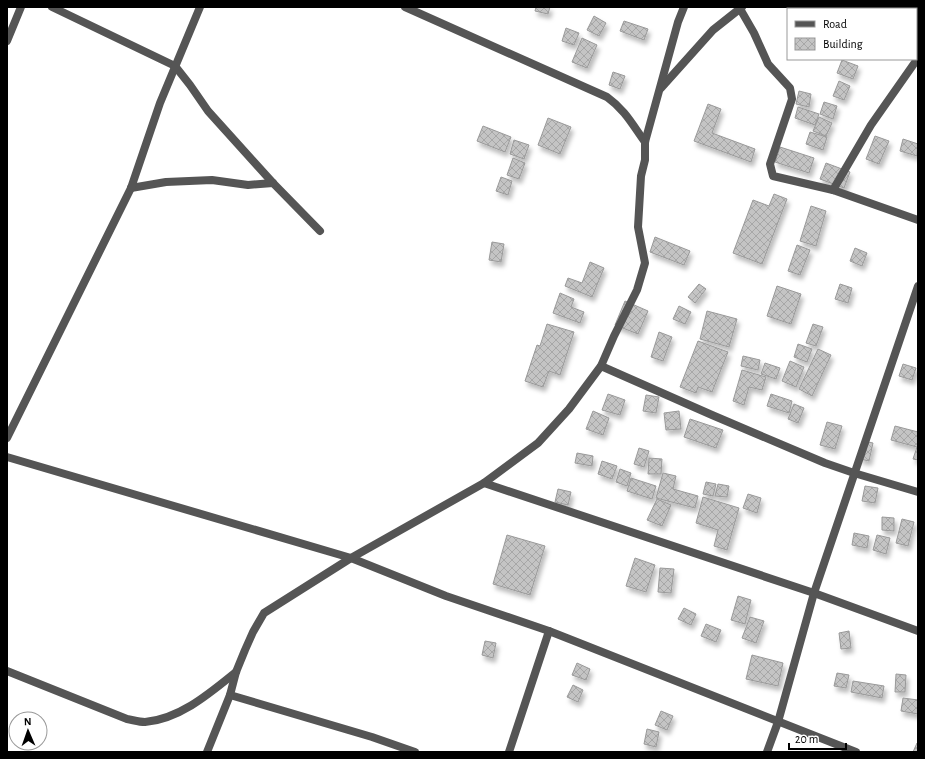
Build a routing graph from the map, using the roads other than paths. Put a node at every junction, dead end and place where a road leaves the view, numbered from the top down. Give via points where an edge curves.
1 (21, 7) edge
2 (52, 7) edge
3 (200, 7) edge
4 (405, 7) edge
5 (684, 7) edge
6 (740, 8) edge
7 (7, 41) edge
8 (916, 60) edge
9 (175, 66) junction
10 (659, 90) junction
11 (645, 142) junction
12 (273, 183) junction
13 (131, 188) junction
14 (833, 190) junction
15 (918, 220) edge
16 (320, 231) dead end
17 (918, 286) edge
18 (601, 366) junction
19 (7, 438) edge
20 (7, 457) edge
21 (854, 473) junction
22 (484, 483) junction
23 (918, 492) edge
24 (351, 558) junction
25 (814, 593) junction
26 (550, 631) junction
27 (918, 631) edge
28 (7, 671) edge
29 (236, 672) junction
30 (230, 695) junction
31 (778, 722) junction
32 (207, 752) edge
33 (415, 752) edge
34 (510, 752) edge
35 (768, 752) edge
36 (856, 752) edge

1 - 7 street
2 - 9 street
3 - 9 street
4 - 11 street via 606,97 630,118
5 - 10 street
6 - 10 street via 713,30
6 - 14 street via 768,64 790,88 792,99 770,164 773,176
8 - 14 street via 871,125
9 - 12 street via 208,111
9 - 13 street
10 - 11 street
11 - 18 street via 638,227 645,263 637,290
12 - 13 street via 248,184 212,180 166,182
12 - 16 street
13 - 19 street
14 - 15 street
17 - 21 street
18 - 21 street via 825,463
18 - 22 street via 569,409 538,442
20 - 24 street
21 - 23 street
21 - 25 street
22 - 24 street
22 - 25 street
24 - 26 street via 446,596
24 - 29 street via 264,613 252,632
25 - 27 street
25 - 31 street
26 - 31 street
26 - 34 street
28 - 29 street via 127,719 144,722 164,719 203,699
29 - 30 street
30 - 32 street
30 - 33 street
31 - 35 street
31 - 36 street

